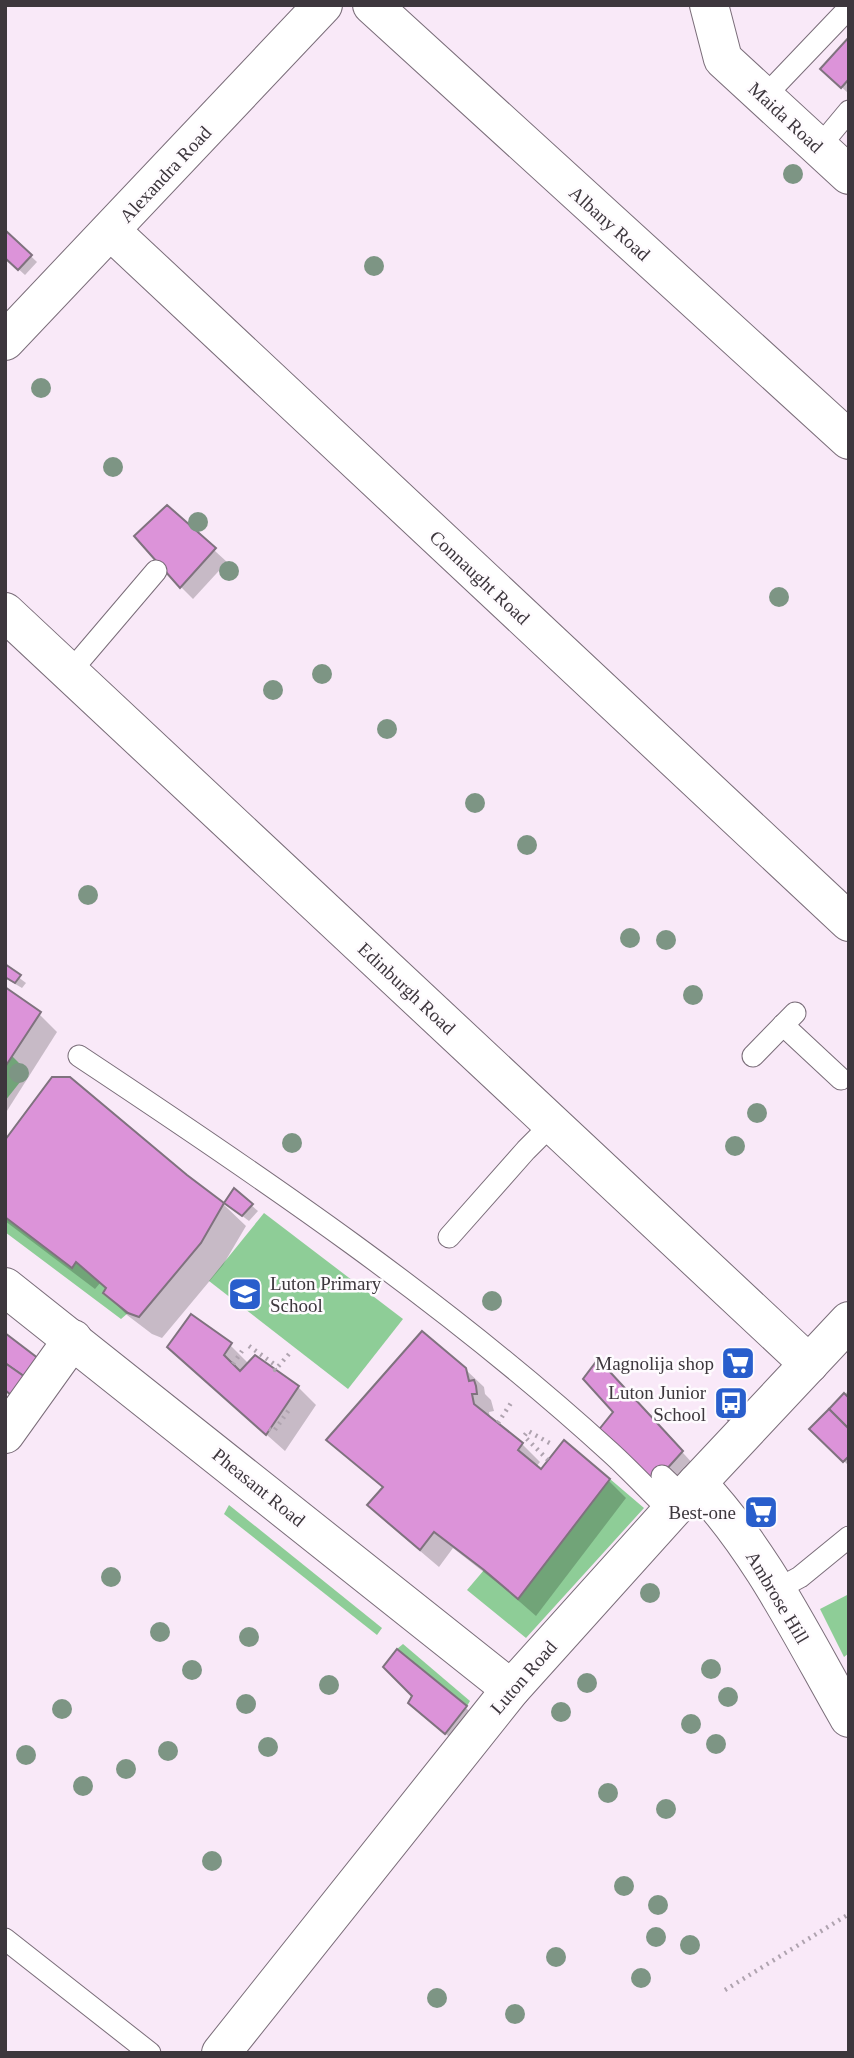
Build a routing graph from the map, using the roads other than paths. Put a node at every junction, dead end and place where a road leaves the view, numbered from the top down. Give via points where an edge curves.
1 (323, 5) edge
2 (372, 5) edge
3 (709, 5) edge
4 (849, 8) edge
5 (764, 97) junction
6 (849, 111) edge
7 (819, 147) junction
8 (849, 175) edge
9 (111, 231) junction
10 (5, 341) edge
11 (849, 440) edge
12 (156, 571) dead end
13 (5, 612) edge
14 (70, 672) junction
15 (849, 922) edge
16 (79, 1056) dead end
17 (753, 1056) dead end
18 (841, 1079) dead end
19 (552, 1124) junction
20 (449, 1237) dead end
21 (5, 1287) edge
22 (849, 1321) edge
23 (73, 1339) junction
24 (808, 1364) junction
25 (5, 1434) edge
26 (679, 1492) junction
27 (849, 1537) edge
28 (776, 1590) junction
29 (511, 1689) junction
30 (849, 1718) edge
31 (5, 1939) edge
32 (150, 2053) edge
33 (221, 2053) edge

1 - 9 street, Alexandra Road
2 - 11 street, Albany Road
3 - 5 street, Maida Road via 723,59
4 - 5 lane
5 - 7 street, Maida Road
6 - 7 lane
7 - 8 street, Maida Road
9 - 10 street, Alexandra Road
9 - 15 street, Connaught Road
12 - 14 lane
13 - 14 street, Edinburgh Road
14 - 19 street, Edinburgh Road
16 - 26 lane via 248,1168 465,1331 602,1445
17 - 18 lane via 789,1019
19 - 20 lane
19 - 24 street, Edinburgh Road
21 - 23 street, Pheasant Road
22 - 24 street, Luton Road
23 - 25 street
23 - 29 street, Pheasant Road
24 - 26 street, Luton Road
26 - 28 street, Ambrose Hill via 722,1509
26 - 29 street, Luton Road
27 - 28 lane via 800,1577
28 - 30 street, Ambrose Hill
29 - 33 street, Luton Road
31 - 32 lane

